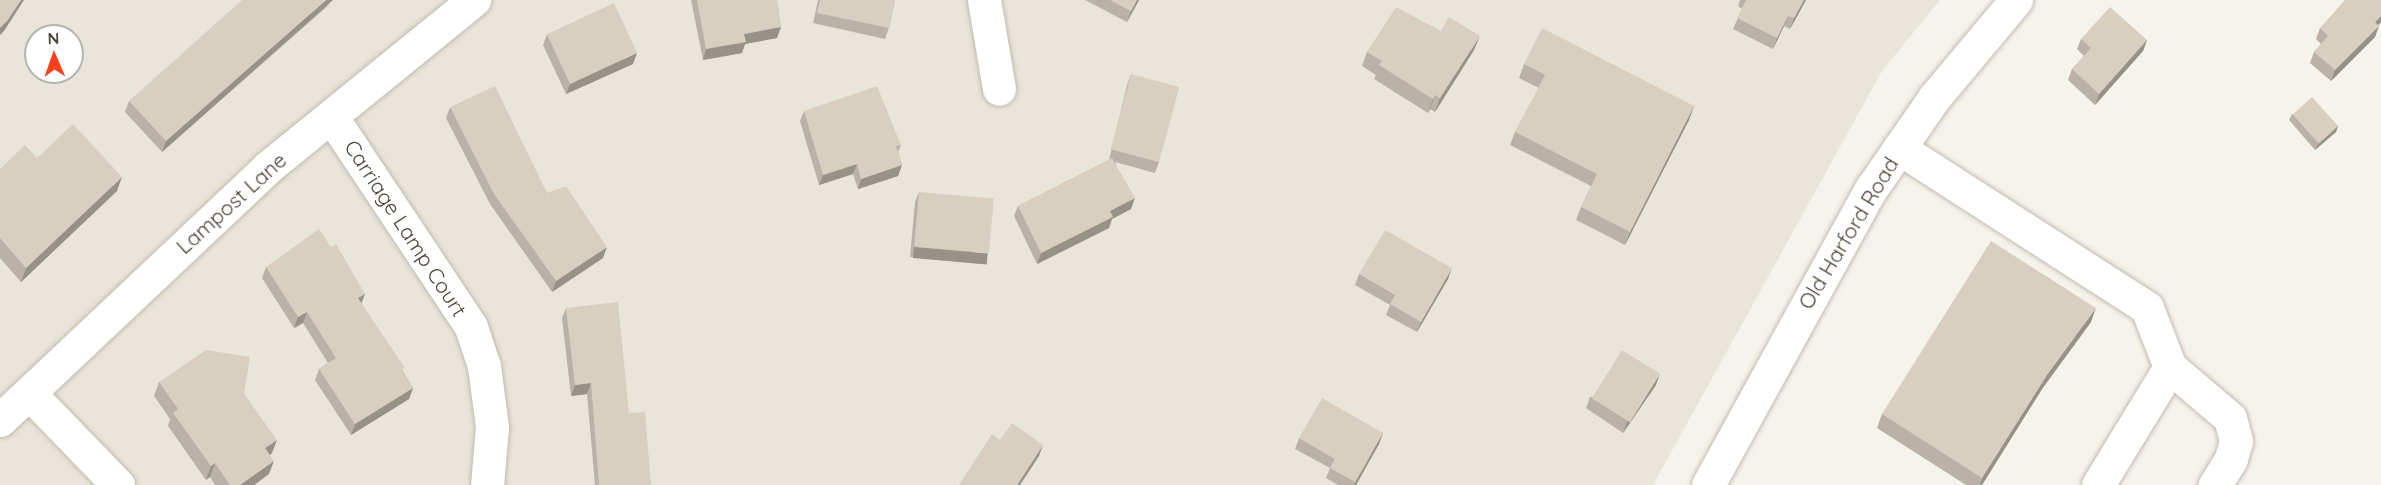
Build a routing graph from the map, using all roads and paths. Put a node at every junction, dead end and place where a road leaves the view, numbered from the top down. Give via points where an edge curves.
1 (474, 0) edge
2 (984, 0) edge
3 (2016, 0) edge
4 (999, 89) dead end
5 (331, 116) junction
6 (1899, 148) junction
7 (2170, 367) junction
8 (29, 393) junction
9 (0, 420) edge
10 (118, 485) edge
11 (487, 485) edge
12 (1708, 485) edge
13 (2098, 485) edge
14 (2215, 485) edge

1 - 5 street, Lampost Lane
2 - 4 street
3 - 6 street, Old Harford Road via 1963,60
5 - 8 street, Lampost Lane via 203,226
5 - 11 street, Carriage Lamp Court via 471,327 484,366 492,427
6 - 7 street via 2147,308
6 - 12 street, Old Harford Road via 1813,290
7 - 13 street
7 - 14 street via 2230,418 2236,441 2231,459
8 - 9 street, Lampost Lane
8 - 10 street

